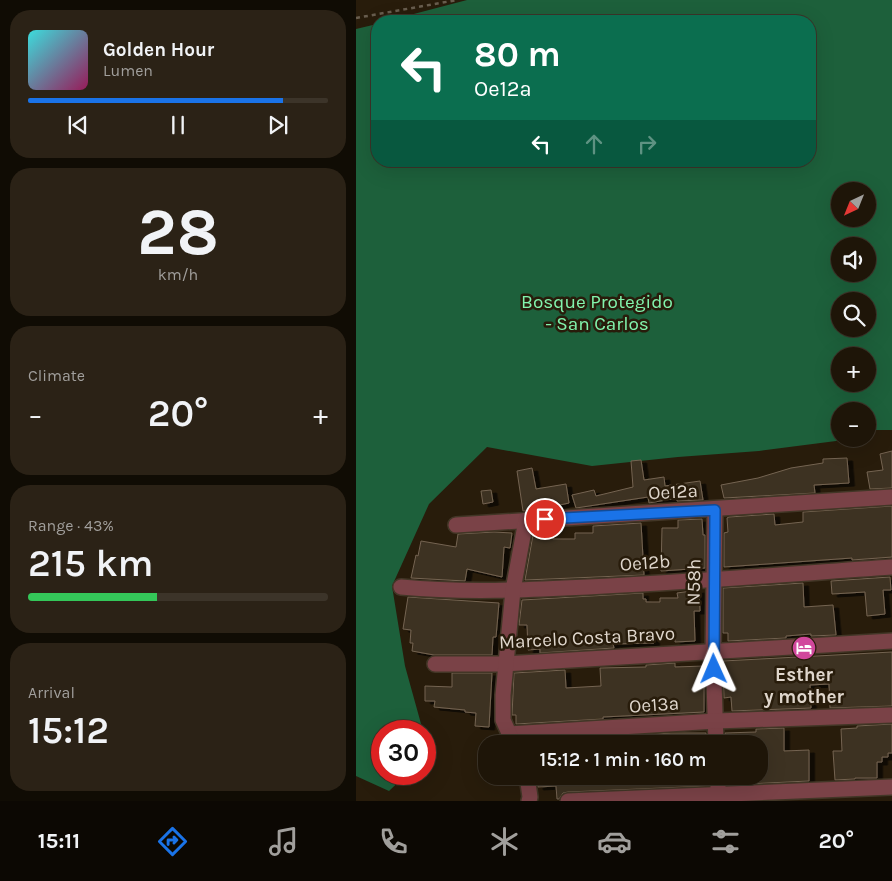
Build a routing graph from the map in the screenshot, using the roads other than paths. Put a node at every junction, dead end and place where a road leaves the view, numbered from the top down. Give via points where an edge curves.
1 (892, 498) edge
2 (715, 510) junction
3 (526, 520) junction
4 (456, 525) dead end
5 (892, 567) edge
6 (714, 579) junction
7 (402, 587) dead end
8 (513, 590) junction
9 (892, 641) edge
10 (713, 652) junction
11 (435, 664) dead end
12 (506, 664) junction
13 (892, 714) edge
14 (716, 721) junction
15 (509, 735) edge
16 (557, 735) edge
17 (716, 735) edge
18 (528, 785) edge
19 (892, 787) edge
20 (718, 797) edge
21 (529, 799) edge
22 (568, 801) edge

1 - 2 street, Oe12a
2 - 3 street, Oe12a
2 - 6 street, N58h
3 - 4 street, Oe12a
3 - 8 street
5 - 6 street, Oe12b
6 - 8 street, Oe12b
6 - 10 street, N58h
7 - 8 street, Oe12b
8 - 12 street
9 - 10 street, Marcelo Costa Bravo
10 - 12 street, Marcelo Costa Bravo
10 - 14 street, N58h
11 - 12 street, Marcelo Costa Bravo
12 - 15 street via 503,720
13 - 14 street, Oe13a
14 - 16 street, Oe13a
14 - 17 street, N58h
18 - 21 street
19 - 20 street
20 - 22 street

